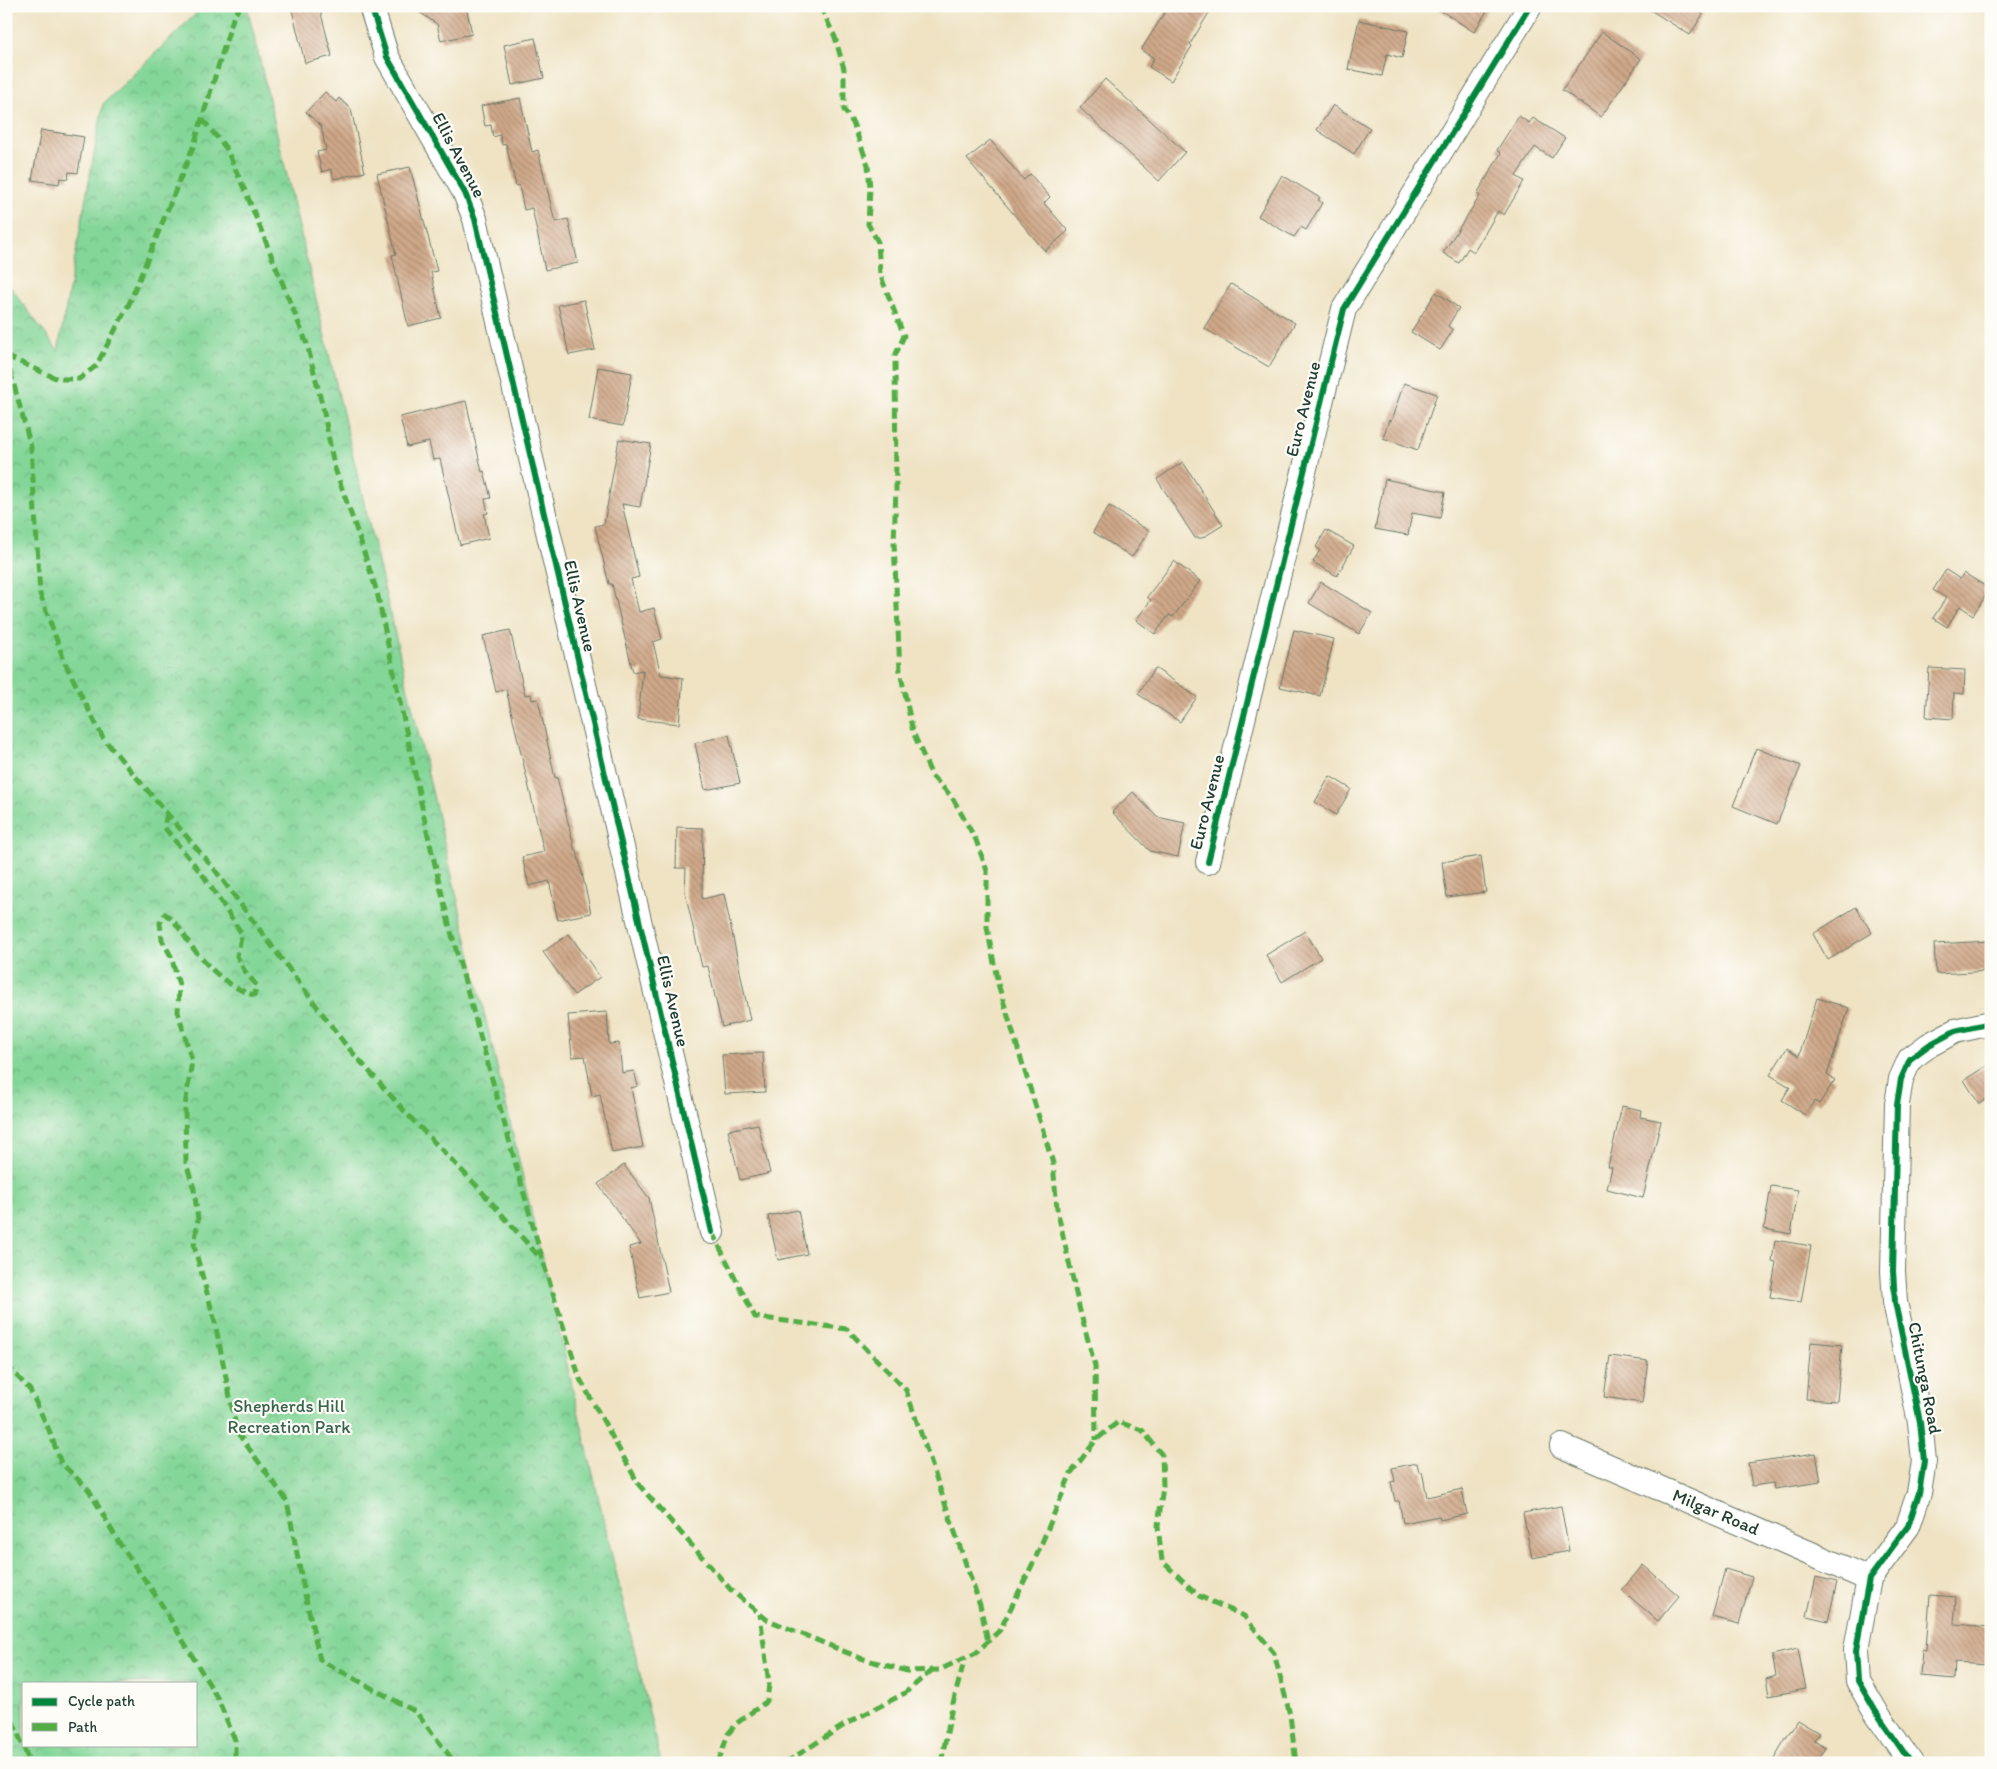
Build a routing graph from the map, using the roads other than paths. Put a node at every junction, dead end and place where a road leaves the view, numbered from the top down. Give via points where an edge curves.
1 (371, 6) edge
2 (1530, 6) edge
3 (1208, 862) dead end
4 (1991, 1023) edge
5 (712, 1232) dead end
6 (1562, 1446) dead end
7 (1870, 1579) junction
8 (1911, 1763) edge

1 - 5 street, Ellis Avenue via 387,57 465,193 475,220
2 - 3 street, Euro Avenue via 1344,309
4 - 7 street, Chitunga Road via 1955,1031 1929,1045 1910,1059 1901,1079 1895,1150 1895,1294 1920,1422 1924,1461 1919,1492 1908,1526
6 - 7 street, Milgar Road
7 - 8 street, Chitunga Road via 1856,1650 1858,1681

